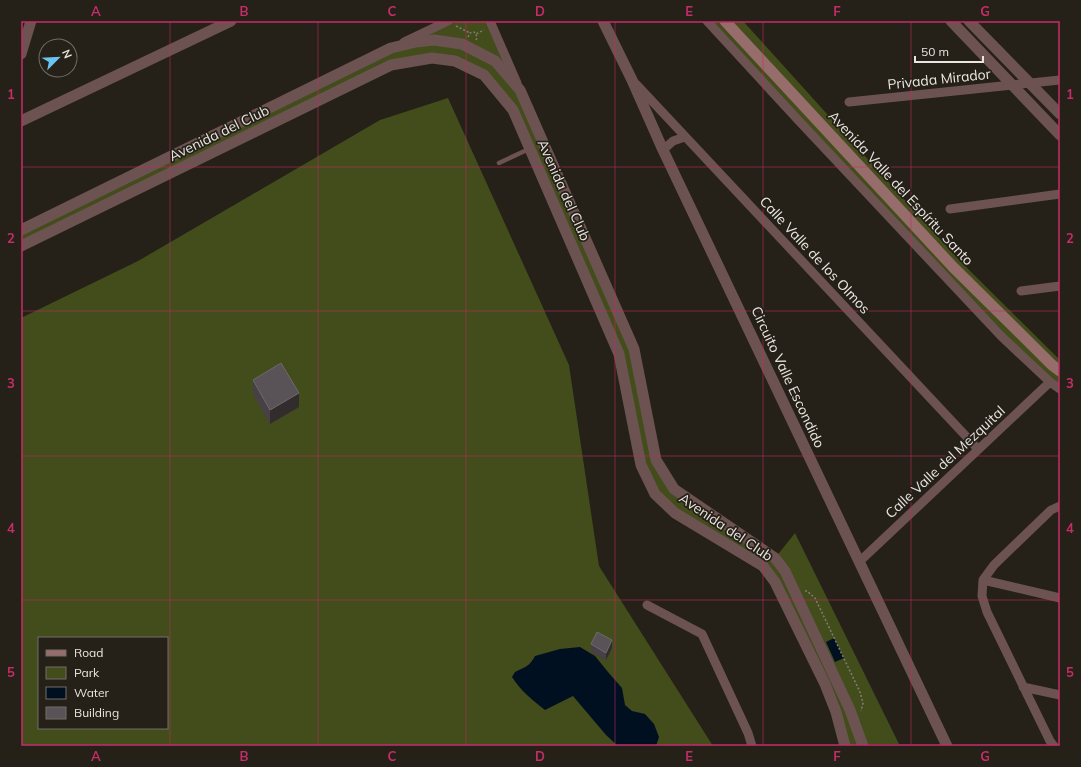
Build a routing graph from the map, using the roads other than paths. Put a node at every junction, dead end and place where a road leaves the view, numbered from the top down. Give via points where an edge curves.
1 (31, 21) edge
2 (230, 21) edge
3 (448, 21) edge
4 (490, 21) edge
5 (603, 21) edge
6 (707, 21) edge
7 (725, 21) edge
8 (951, 21) edge
9 (969, 21) edge
10 (24, 37) edge
11 (391, 48) junction
12 (21, 54) edge
13 (632, 80) junction
14 (1060, 80) edge
15 (1031, 84) junction
16 (1013, 86) junction
17 (520, 90) junction
18 (849, 102) dead end
19 (526, 103) junction
20 (513, 110) junction
21 (1060, 114) edge
22 (21, 121) edge
23 (1060, 135) edge
24 (685, 137) junction
25 (529, 149) junction
26 (663, 150) junction
27 (499, 163) dead end
28 (1060, 194) edge
29 (950, 209) dead end
30 (21, 230) edge
31 (21, 246) edge
32 (1060, 286) edge
33 (1021, 291) dead end
34 (1060, 370) edge
35 (1050, 382) junction
36 (1060, 389) edge
37 (978, 449) junction
38 (1060, 506) edge
39 (859, 562) junction
40 (984, 580) junction
41 (795, 593) junction
42 (783, 597) junction
43 (1060, 598) edge
44 (647, 605) dead end
45 (1023, 687) junction
46 (1060, 695) edge
47 (752, 746) edge
48 (845, 746) edge
49 (863, 746) edge
50 (947, 746) edge
51 (1054, 746) edge

1 - 10 street
2 - 22 street
3 - 11 street, Avenida del Club
4 - 17 street, Avenida del Club
5 - 13 street, Circuito Valle Escondido
6 - 35 street via 1001,336
7 - 34 main road, Avenida Valle del Espíritu Santo via 953,267
8 - 16 street
9 - 15 street
10 - 12 street
11 - 17 street, Avenida del Club via 434,40 462,44 495,61
11 - 30 street, Avenida del Club
13 - 24 street, Calle Valle de los Olmos
13 - 26 street, Circuito Valle Escondido
14 - 15 street, Privada Mirador
15 - 16 street, Privada Mirador
15 - 21 street
16 - 18 street, Privada Mirador
16 - 23 street
17 - 19 street, Avenida del Club
19 - 20 street
19 - 41 street, Avenida del Club via 634,349 656,460 674,489 775,558 785,570
20 - 25 street, Avenida del Club
20 - 31 street, Avenida del Club via 484,76 455,61 432,58 391,65
24 - 26 street via 673,141
24 - 37 street, Calle Valle de los Olmos
25 - 27 lane
25 - 42 street, Avenida del Club via 619,354 641,465 655,494 675,513 763,566
26 - 39 street, Circuito Valle Escondido
28 - 29 street
32 - 33 street
35 - 36 street
35 - 37 street, Calle Valle del Mezquital
37 - 39 street, Calle Valle del Mezquital
38 - 40 street via 1051,510 994,565
39 - 50 street, Circuito Valle Escondido
40 - 43 street
40 - 45 street via 982,596 986,612
41 - 42 street
41 - 49 street, Avenida del Club via 853,718
42 - 48 street, Avenida del Club via 825,684
44 - 47 street via 702,634
45 - 46 street
45 - 51 street

